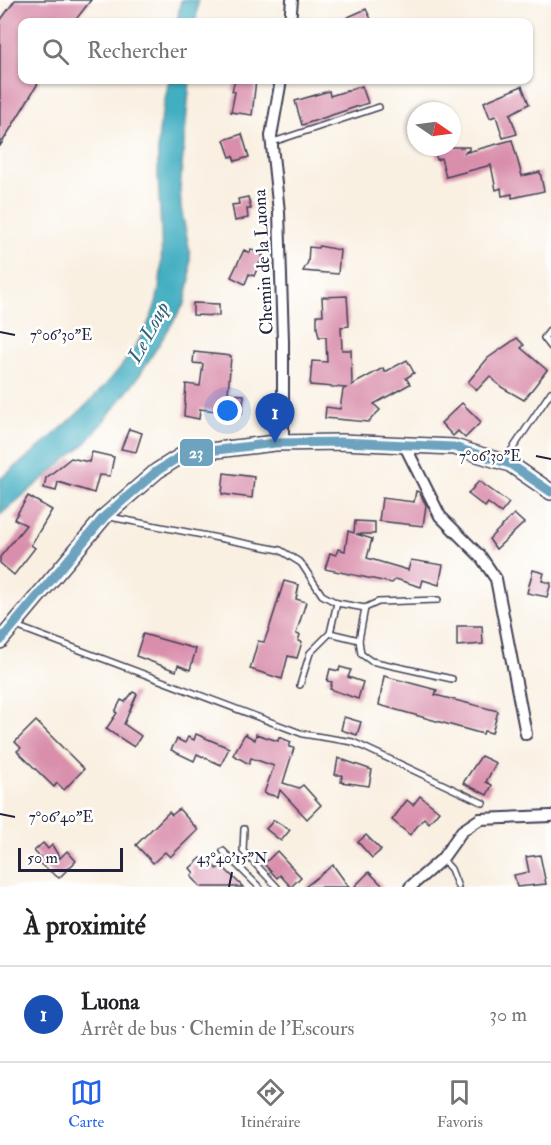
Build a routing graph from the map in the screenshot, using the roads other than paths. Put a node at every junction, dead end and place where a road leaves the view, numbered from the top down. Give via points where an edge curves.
1 (292, 0) edge
2 (290, 18) edge
3 (280, 84) edge
4 (379, 107) dead end
5 (272, 143) junction
6 (551, 329) edge
7 (551, 347) edge
8 (551, 392) edge
9 (283, 443) junction
10 (404, 444) junction
11 (504, 462) junction
12 (551, 492) edge
13 (105, 516) junction
14 (438, 600) dead end
15 (337, 603) junction
16 (365, 608) junction
17 (15, 625) junction
18 (330, 633) junction
19 (359, 640) junction
20 (0, 641) edge
21 (452, 679) dead end
22 (300, 685) dead end
23 (525, 734) dead end
24 (483, 803) dead end
25 (551, 816) edge
26 (244, 829) dead end
27 (223, 851) dead end
28 (442, 859) junction
29 (259, 887) edge
30 (277, 887) edge
31 (410, 887) edge
32 (458, 887) edge

1 - 2 street
3 - 5 street, Chemin de la Luona
4 - 5 lane
5 - 9 street, Chemin de la Luona via 279,224
6 - 7 lane via 544,338
8 - 11 lane
9 - 10 street
9 - 13 street via 184,454 157,471
10 - 11 street via 454,447
10 - 23 street via 440,516 481,557 496,579
11 - 12 street
13 - 15 lane via 280,550 302,563 322,595
13 - 17 street
14 - 16 lane via 378,602
15 - 16 lane
15 - 18 lane
16 - 19 lane
17 - 20 street
17 - 24 lane via 303,734 353,742
18 - 19 lane
18 - 22 lane via 310,653
19 - 21 lane via 361,654 371,661
25 - 28 street via 480,819 462,831
26 - 30 lane via 243,851
27 - 29 lane
28 - 31 street
28 - 32 lane

